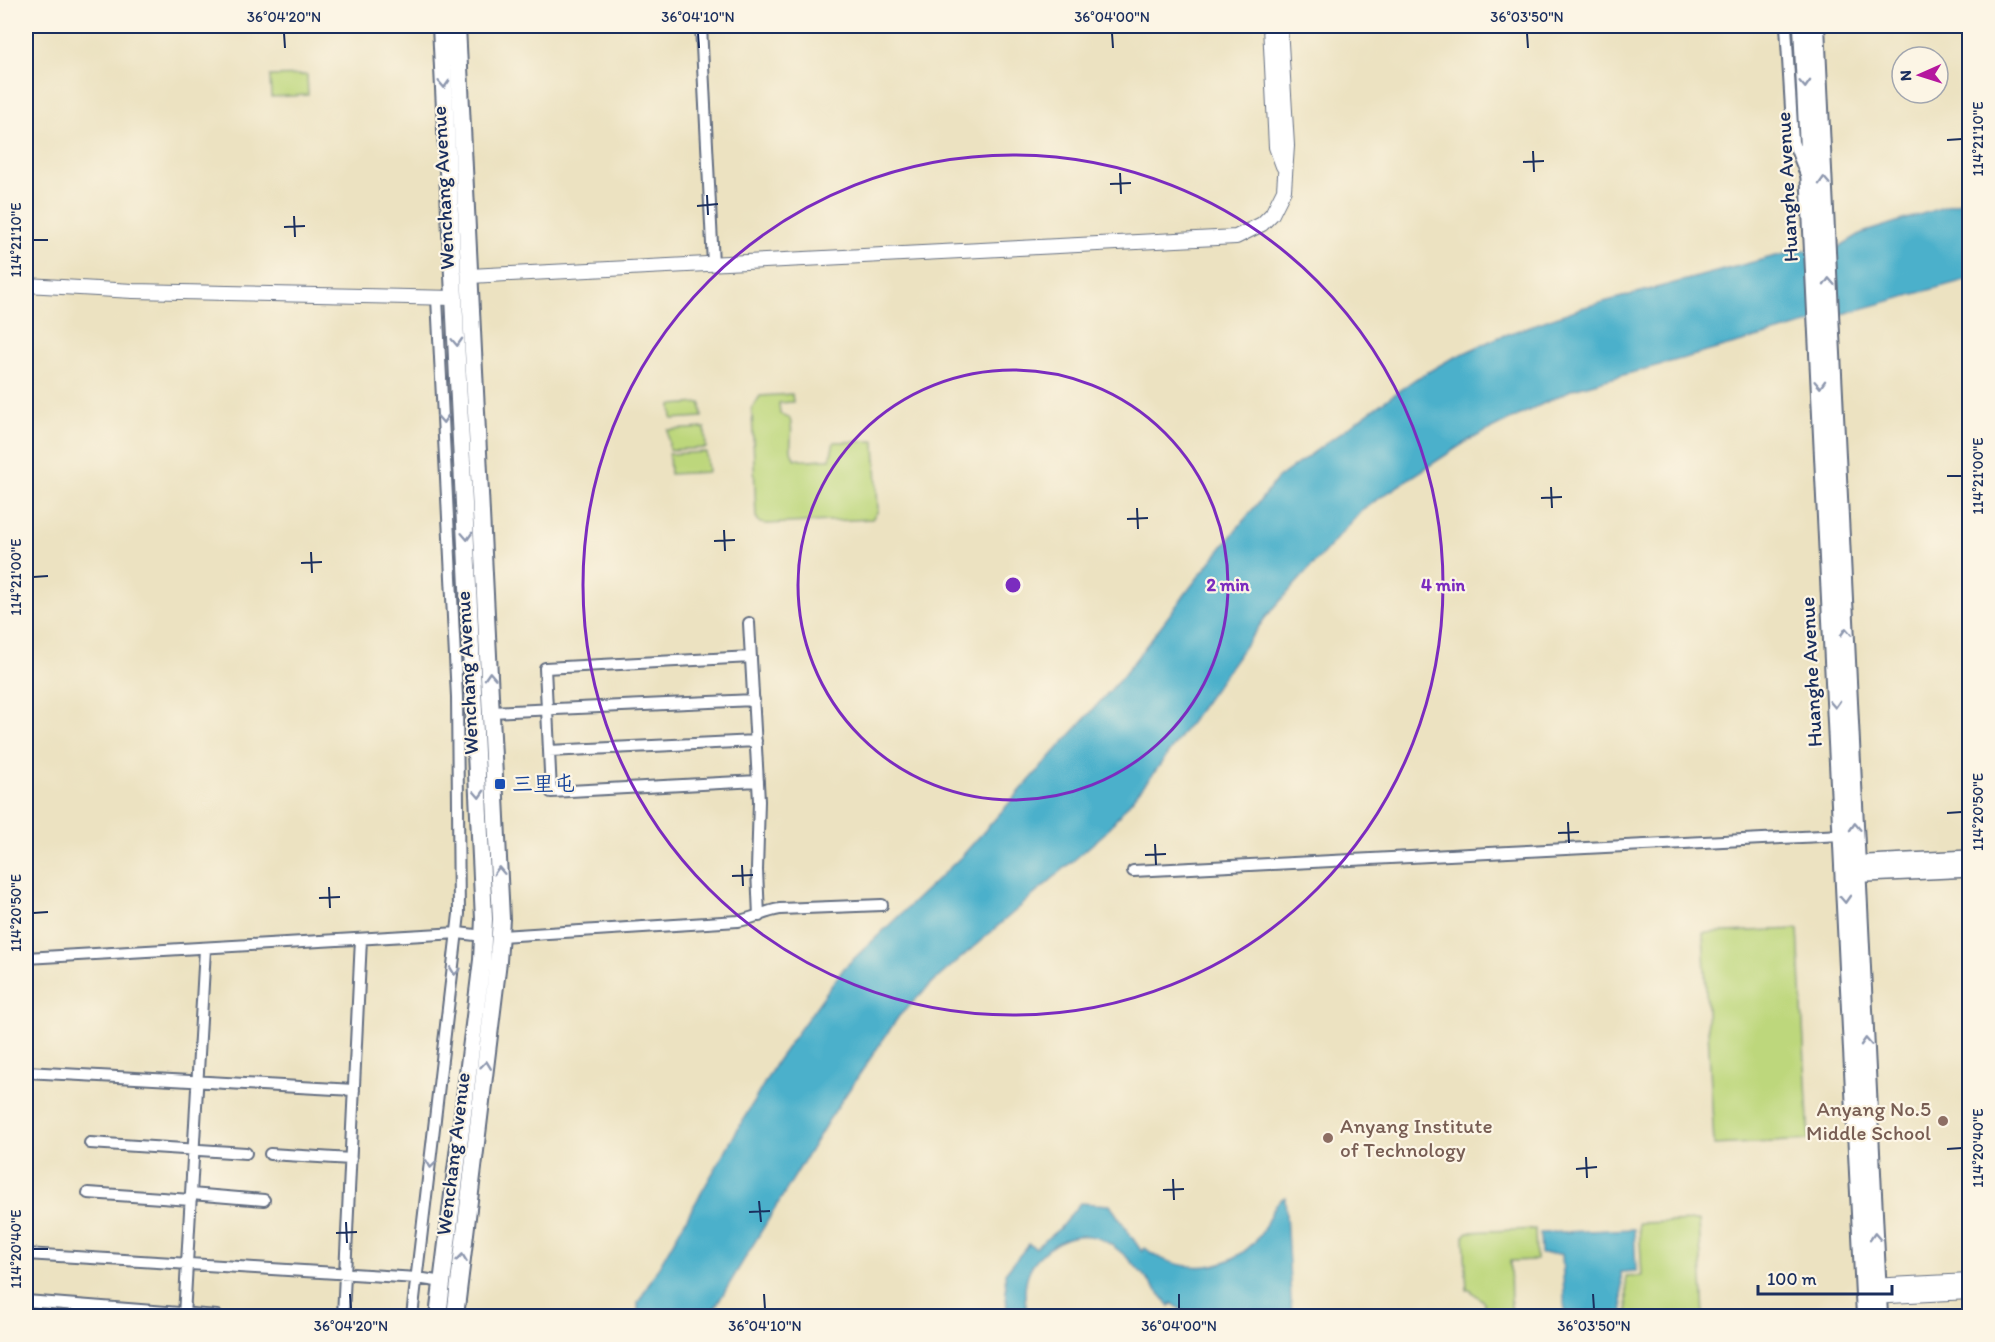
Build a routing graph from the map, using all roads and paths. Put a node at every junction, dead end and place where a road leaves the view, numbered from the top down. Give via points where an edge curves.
1 (441, 26) edge
2 (458, 26) edge
3 (701, 26) edge
4 (1270, 26) edge
5 (1280, 26) edge
6 (1786, 26) edge
7 (1802, 26) edge
8 (1816, 26) edge
9 (1284, 171) junction
10 (1810, 184) junction
11 (1820, 241) junction
12 (713, 264) junction
13 (470, 276) junction
14 (26, 285) edge
15 (437, 298) junction
16 (455, 298) junction
17 (1824, 325) junction
18 (749, 623) dead end
19 (751, 657) junction
20 (753, 700) junction
21 (547, 710) junction
22 (492, 712) junction
23 (756, 741) junction
24 (549, 751) junction
25 (758, 781) junction
26 (1842, 835) junction
27 (1970, 858) edge
28 (1850, 869) junction
29 (1970, 869) edge
30 (1133, 871) dead end
31 (882, 905) dead end
32 (759, 916) junction
33 (458, 933) junction
34 (492, 936) junction
35 (361, 939) junction
36 (205, 949) junction
37 (26, 958) edge
38 (26, 1072) edge
39 (198, 1081) junction
40 (354, 1090) junction
41 (90, 1143) dead end
42 (194, 1150) junction
43 (246, 1153) dead end
44 (270, 1154) dead end
45 (351, 1159) junction
46 (88, 1193) dead end
47 (191, 1197) junction
48 (264, 1200) dead end
49 (26, 1254) edge
50 (187, 1263) junction
51 (345, 1273) junction
52 (417, 1278) junction
53 (1970, 1281) edge
54 (443, 1282) junction
55 (1871, 1291) junction
56 (1970, 1292) edge
57 (26, 1301) edge
58 (184, 1315) edge
59 (217, 1317) edge
60 (343, 1317) edge
61 (412, 1317) edge
62 (438, 1317) edge
63 (455, 1317) edge
64 (1865, 1317) edge
65 (1879, 1317) edge

1 -> 16 main road, Wenchang Avenue
2 - 13 main road, Wenchang Avenue
3 - 12 street
4 - 9 street via 1276,147
5 - 9 street via 1287,146
6 - 10 street via 1793,142
7 -> 10 main road, Huanghe Avenue
11 -> 8 main road, Huanghe Avenue
9 - 12 street via 1284,190 1272,214 1251,231 1236,237
10 - 11 main road, Huanghe Avenue
11 - 17 main road, Huanghe Avenue
12 - 13 street
22 -> 13 main road, Wenchang Avenue
14 - 15 street
15 - 16 street
15 -> 33 street via 457,697
16 -> 34 main road, Wenchang Avenue via 481,826
17 -> 26 main road, Huanghe Avenue
28 -> 17 main road, Huanghe Avenue
18 - 19 street
19 - 20 street
19 - 21 street via 545,668
20 - 21 street
20 - 23 street
21 - 22 street
21 - 24 street
34 -> 22 main road, Wenchang Avenue
23 - 24 street
23 - 25 street
24 - 25 street via 551,792
25 - 32 street
26 - 28 main road, Huanghe Avenue
26 - 30 street
27 - 28 main road
28 - 29 main road
28 - 55 main road, Huanghe Avenue
31 - 32 street via 780,909
32 - 34 street via 738,921
33 - 34 street
33 - 35 street
33 -> 52 street
34 - 54 main road, Wenchang Avenue
63 -> 34 main road, Wenchang Avenue
35 - 36 street
35 - 40 street
36 - 37 street
36 - 39 street
38 - 39 street
39 - 40 street
39 - 42 street
40 - 45 street
41 - 42 street
42 - 43 street
42 - 47 street
44 - 45 street
45 - 51 street
46 - 47 street
47 - 48 street
47 - 50 street
49 - 50 street
50 - 51 street
50 - 58 street
51 - 52 street
51 - 60 street
52 - 54 street
52 - 61 street
53 - 55 street
54 - 62 main road, Wenchang Avenue
55 - 56 street
55 - 64 main road, Huanghe Avenue
55 - 65 main road, Huanghe Avenue
57 - 58 street
58 - 59 street

